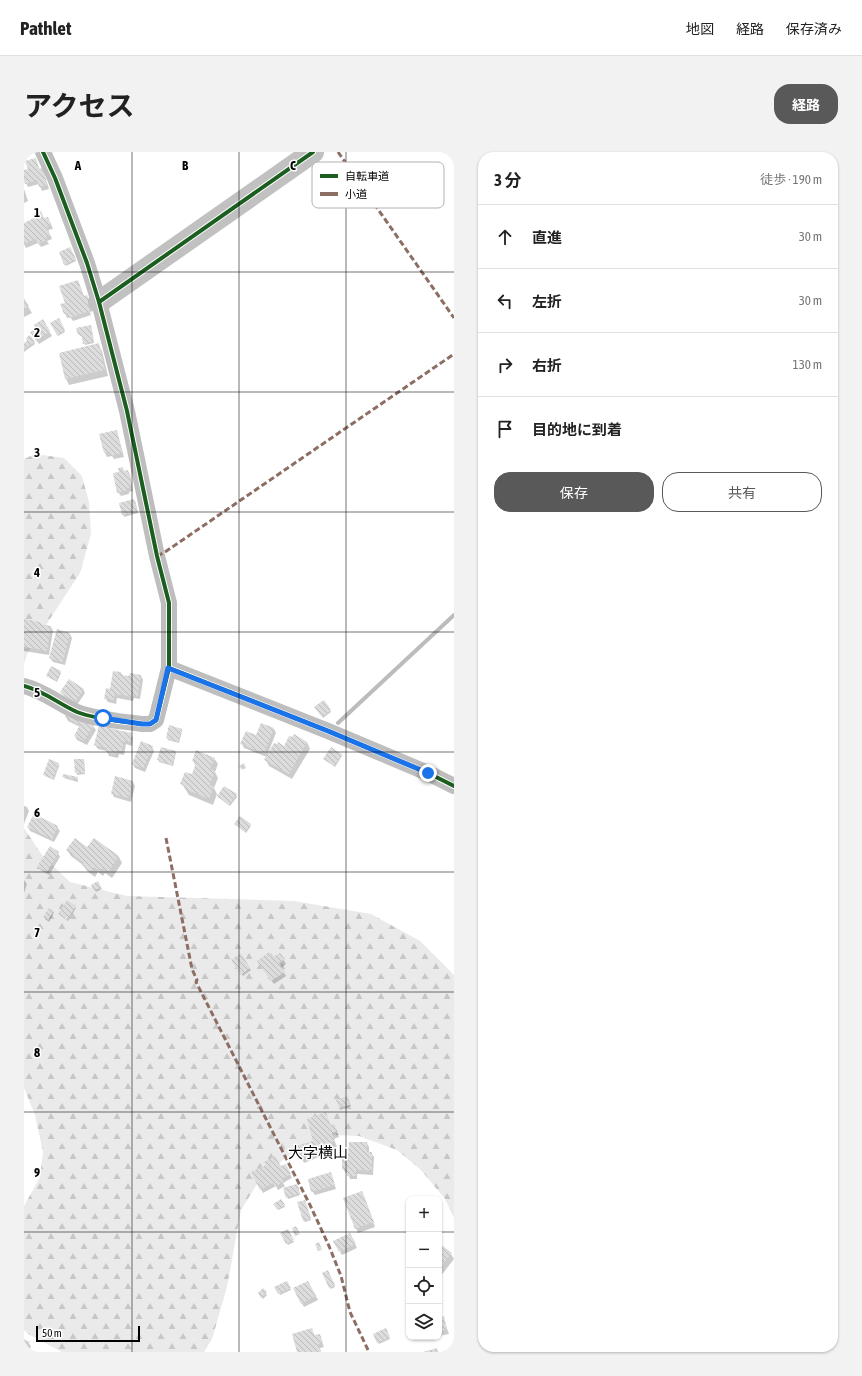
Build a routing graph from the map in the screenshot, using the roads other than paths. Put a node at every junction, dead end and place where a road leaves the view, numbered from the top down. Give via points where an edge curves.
1 (43, 152) edge
2 (313, 152) edge
3 (99, 302) junction
4 (168, 668) junction
5 (24, 686) edge
6 (454, 786) edge

1 - 3 street via 87,262
2 - 3 street
3 - 4 street via 127,411 169,603
4 - 5 street via 156,720 150,724 86,715 34,688
4 - 6 street via 328,731

